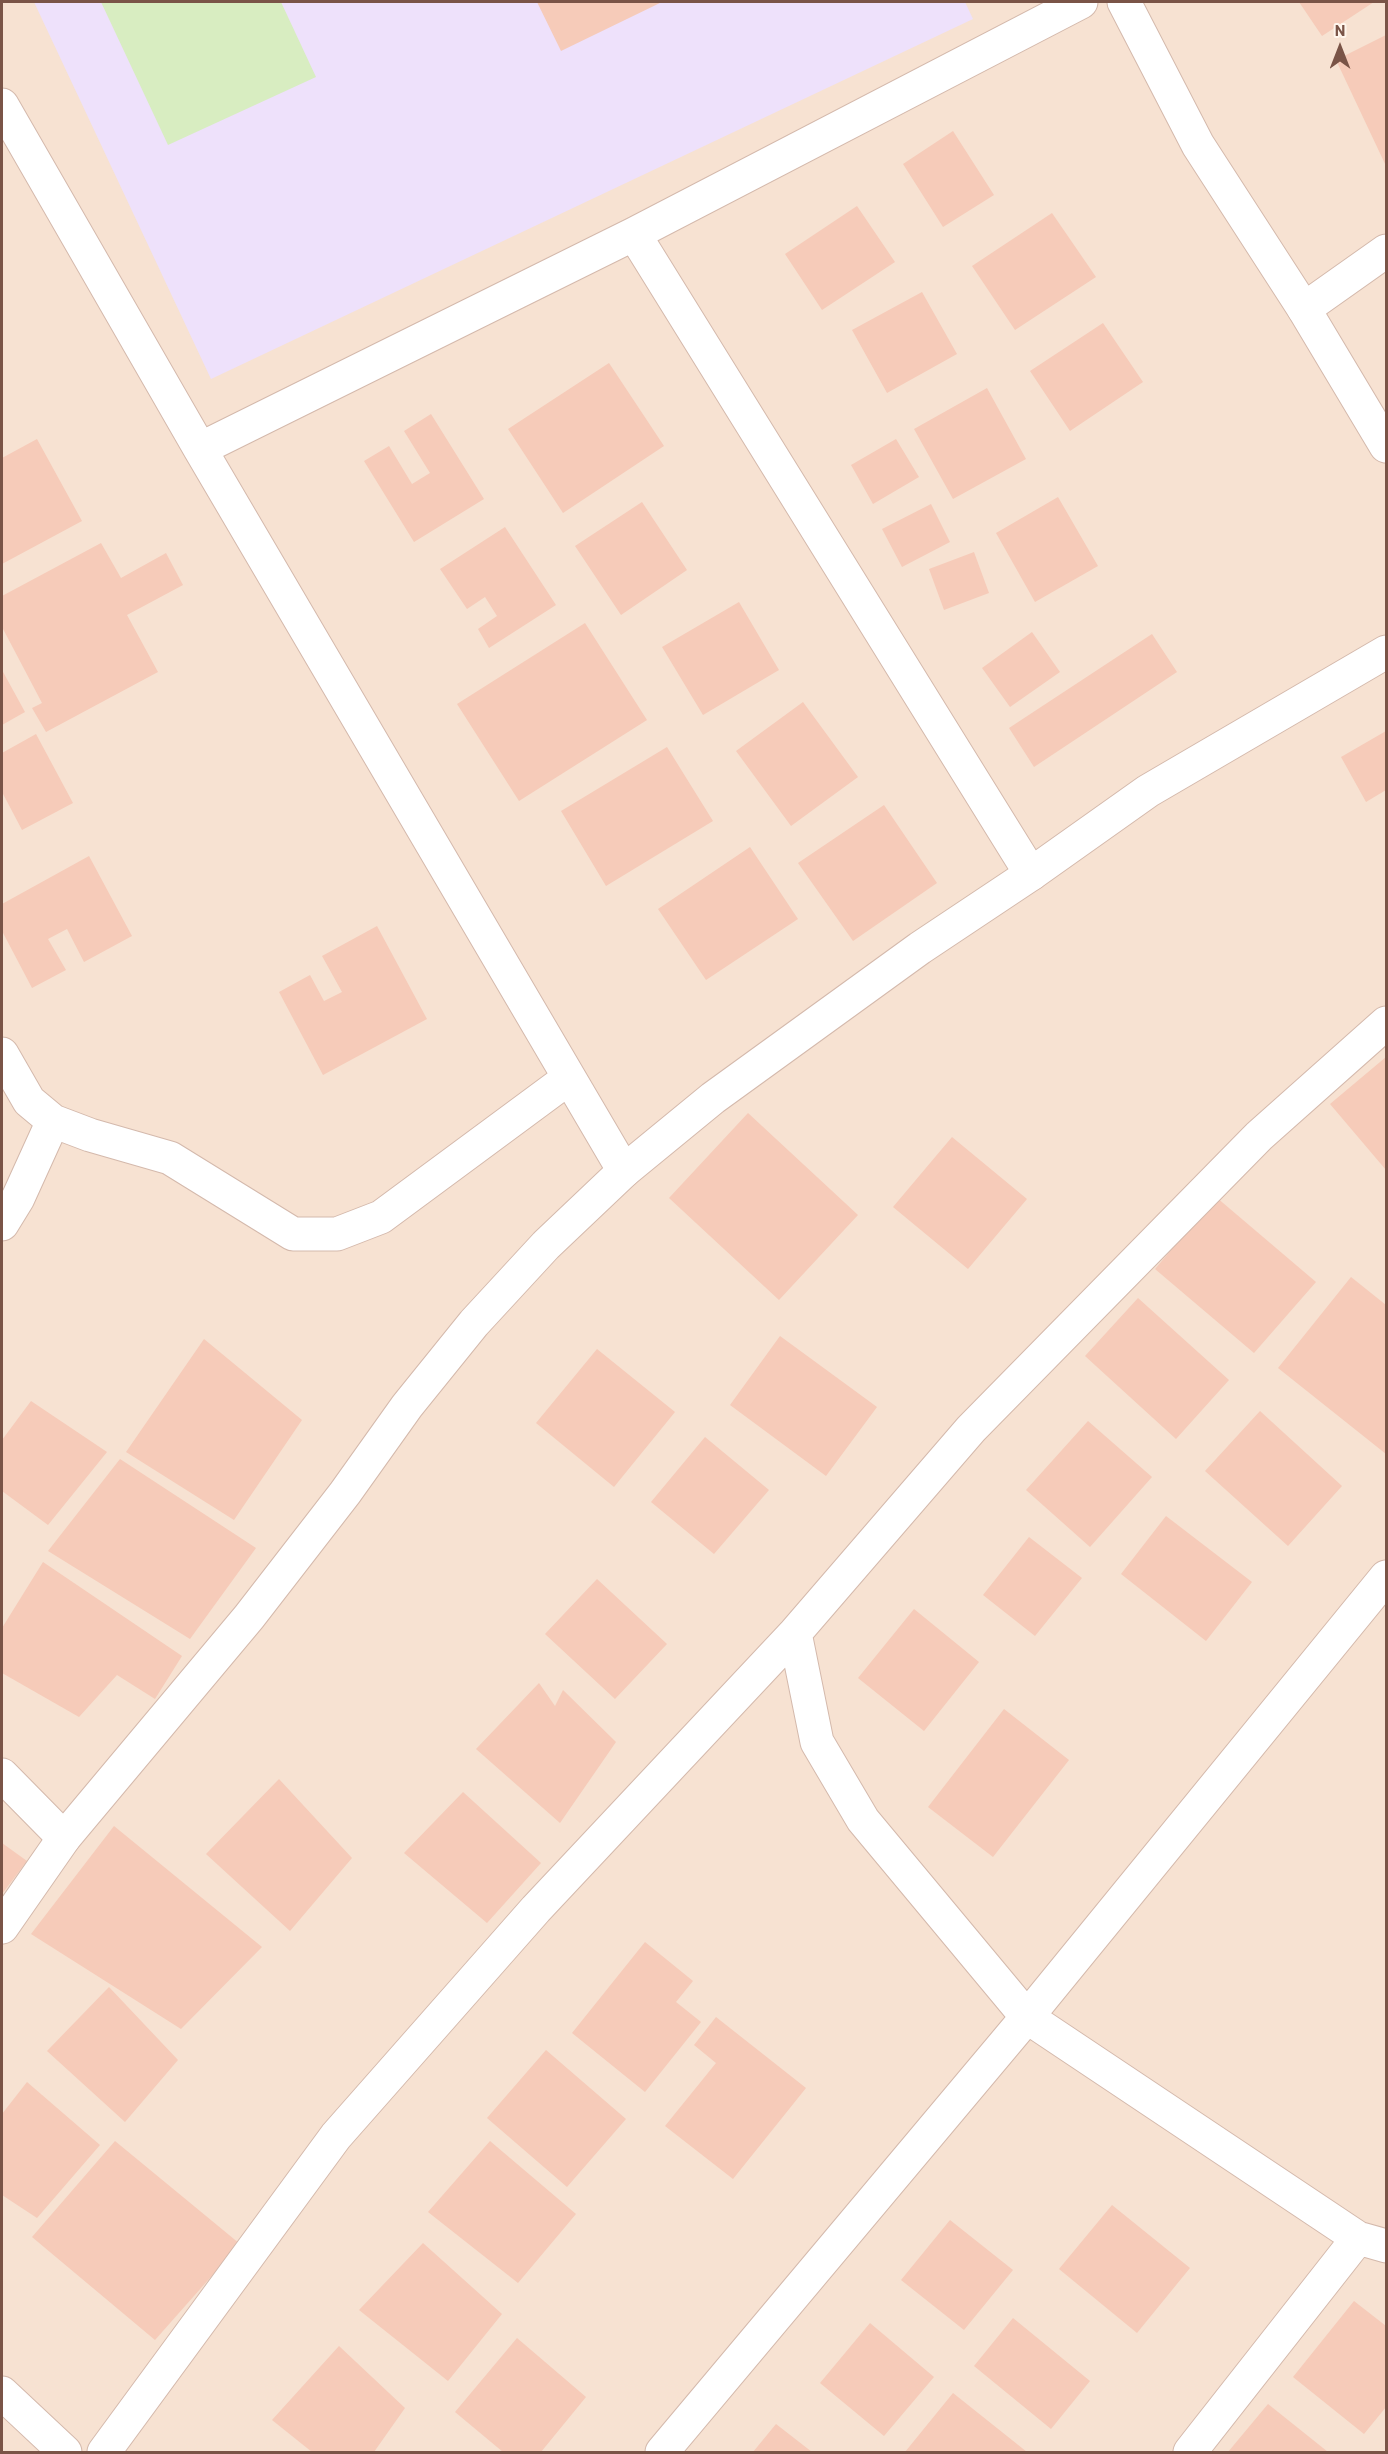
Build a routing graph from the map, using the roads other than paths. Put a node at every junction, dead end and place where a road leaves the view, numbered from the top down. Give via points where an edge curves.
1 (1081, 2) edge
2 (1124, 2) edge
3 (2, 105) edge
4 (634, 234) junction
5 (1386, 251) edge
6 (1304, 309) junction
7 (1386, 446) edge
8 (200, 449) junction
9 (1386, 652) edge
10 (1031, 874) junction
11 (1386, 1023) edge
12 (2, 1054) edge
13 (569, 1078) junction
14 (52, 1121) junction
15 (624, 1172) junction
16 (2, 1224) edge
17 (1386, 1577) edge
18 (795, 1633) junction
19 (2, 1775) edge
20 (64, 1838) junction
21 (2, 1927) edge
22 (1027, 2017) junction
23 (1372, 2242) edge
24 (2, 2392) edge
25 (65, 2452) edge
26 (104, 2452) edge
27 (662, 2452) edge
28 (1190, 2452) edge

1 - 4 street
2 - 6 street via 1198,145
3 - 8 street
4 - 8 street
4 - 10 street
5 - 6 street
6 - 7 street
8 - 13 street
9 - 10 street via 1148,791
10 - 15 street via 920,948 722,1091
11 - 18 street via 1259,1136 971,1429
12 - 14 street via 29,1101
13 - 14 street via 381,1217 337,1234 293,1234 170,1158
13 - 15 street
14 - 16 street via 18,1198
15 - 20 street via 546,1245 474,1323 249,1617
17 - 22 street
18 - 22 street via 817,1742 863,1820
18 - 26 street via 536,1909 336,2136
19 - 20 street
20 - 21 street
22 - 23 street
22 - 27 street
23 - 28 street
24 - 25 street

